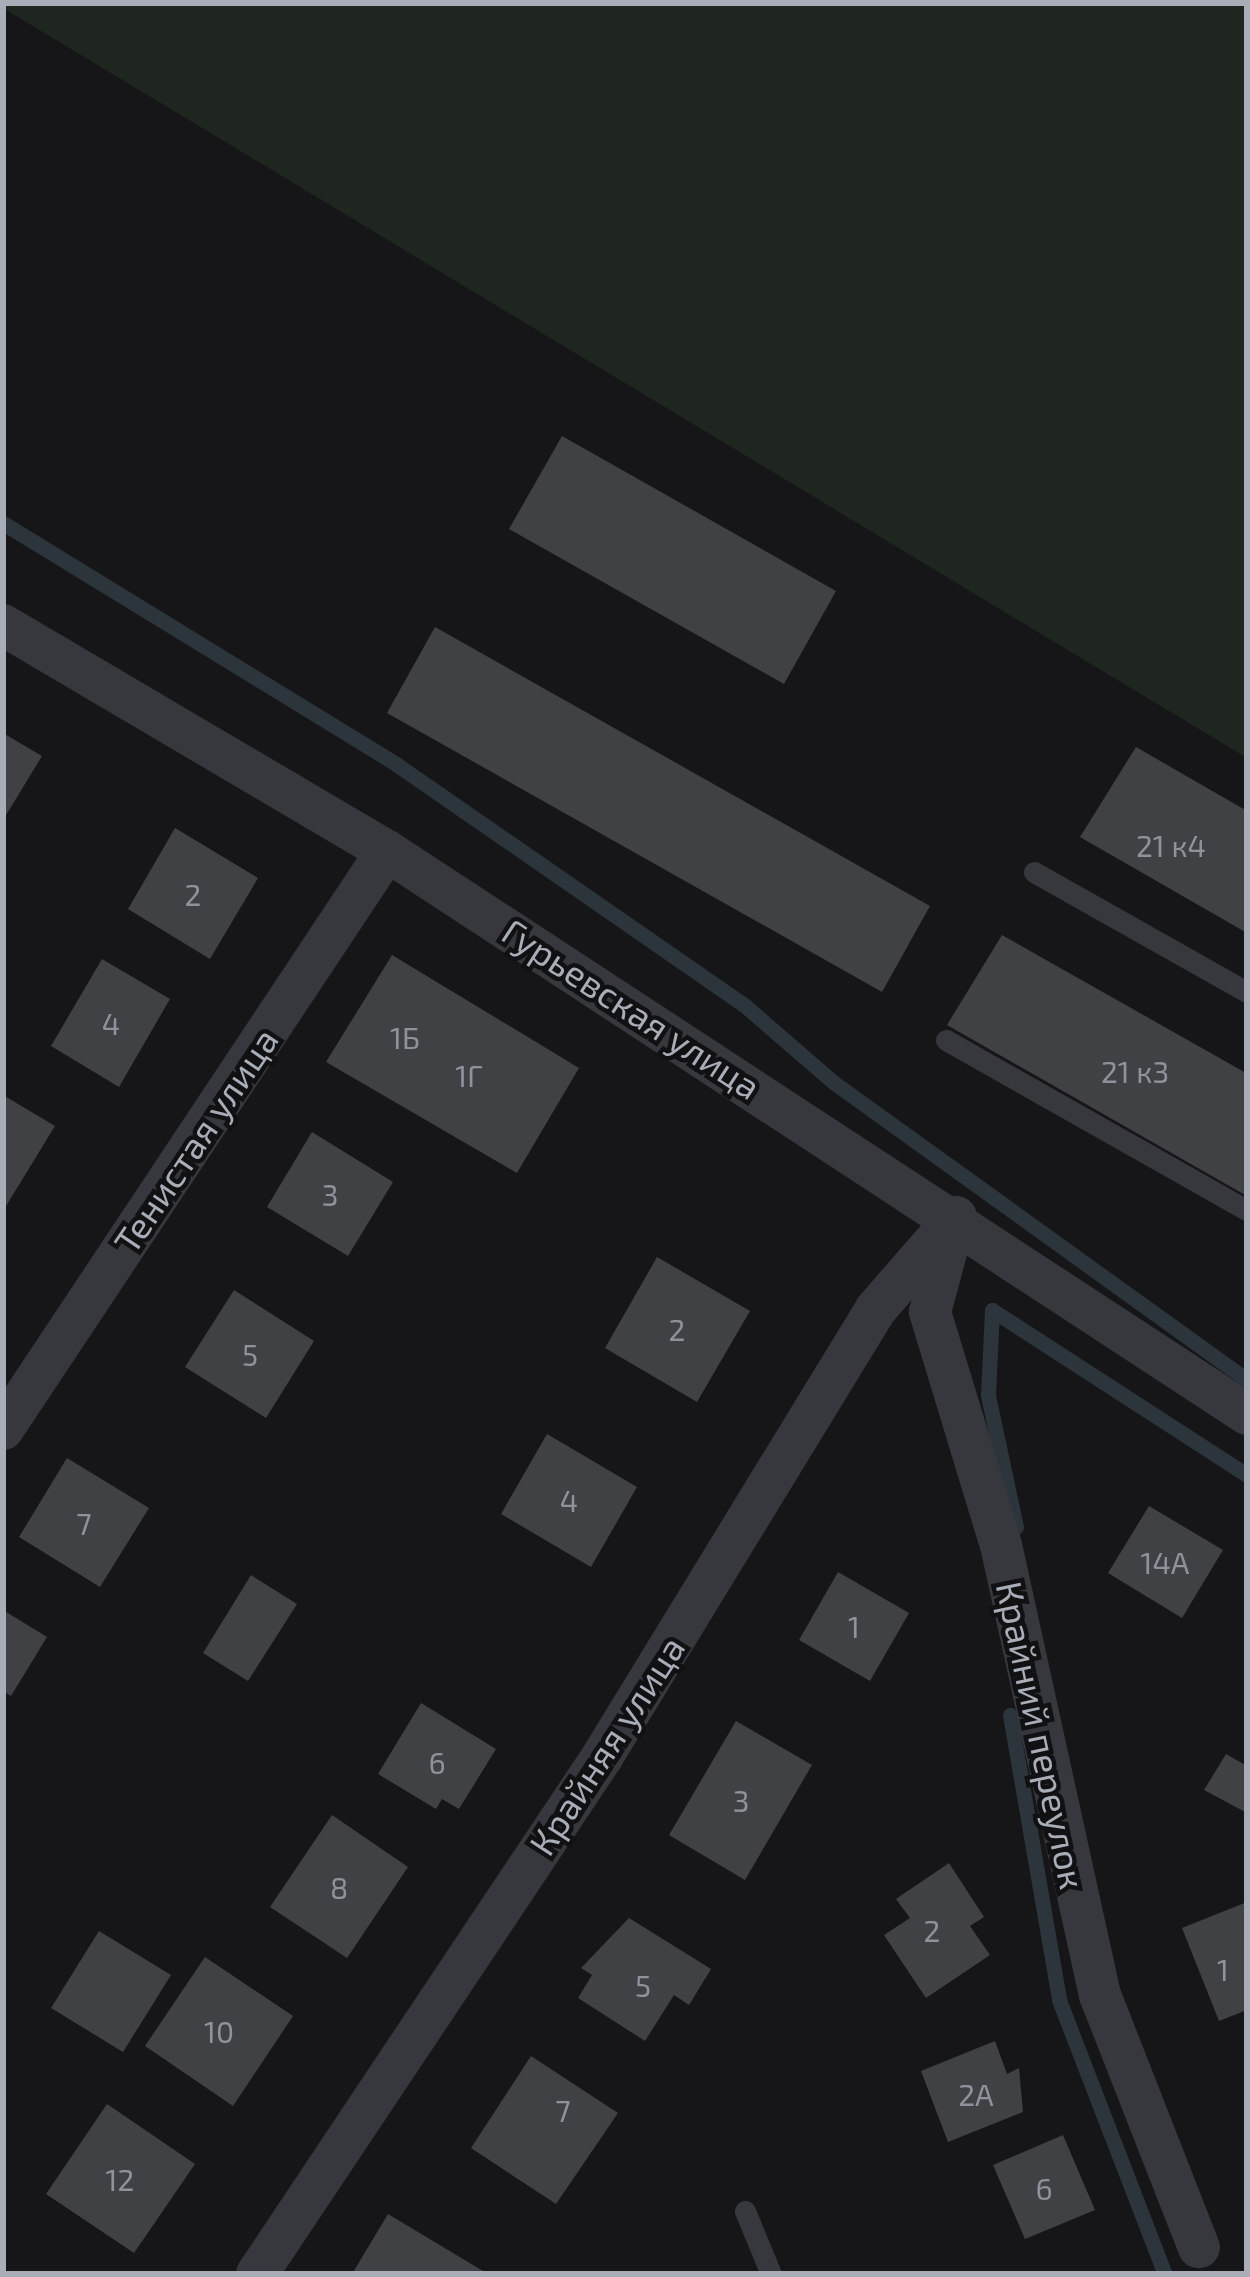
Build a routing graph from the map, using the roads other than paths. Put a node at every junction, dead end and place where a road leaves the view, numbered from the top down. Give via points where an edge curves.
1 (3, 625) edge
2 (387, 850) junction
3 (1034, 872) dead end
4 (1247, 992) edge
5 (946, 1040) dead end
6 (1247, 1210) edge
7 (956, 1217) junction
8 (1247, 1414) edge
9 (3, 1429) edge
10 (745, 2211) dead end
11 (1198, 2247) dead end
12 (257, 2274) edge
13 (771, 2274) edge

1 - 2 street, Гурьевская улица
2 - 7 street, Гурьевская улица
2 - 9 street, Тенистая улица
3 - 4 lane
5 - 6 lane
7 - 8 street, Гурьевская улица
7 - 11 street, Крайний переулок via 930,1312 1001,1545 1100,1995
7 - 12 street, Крайняя улица via 876,1309 602,1757
10 - 13 lane

